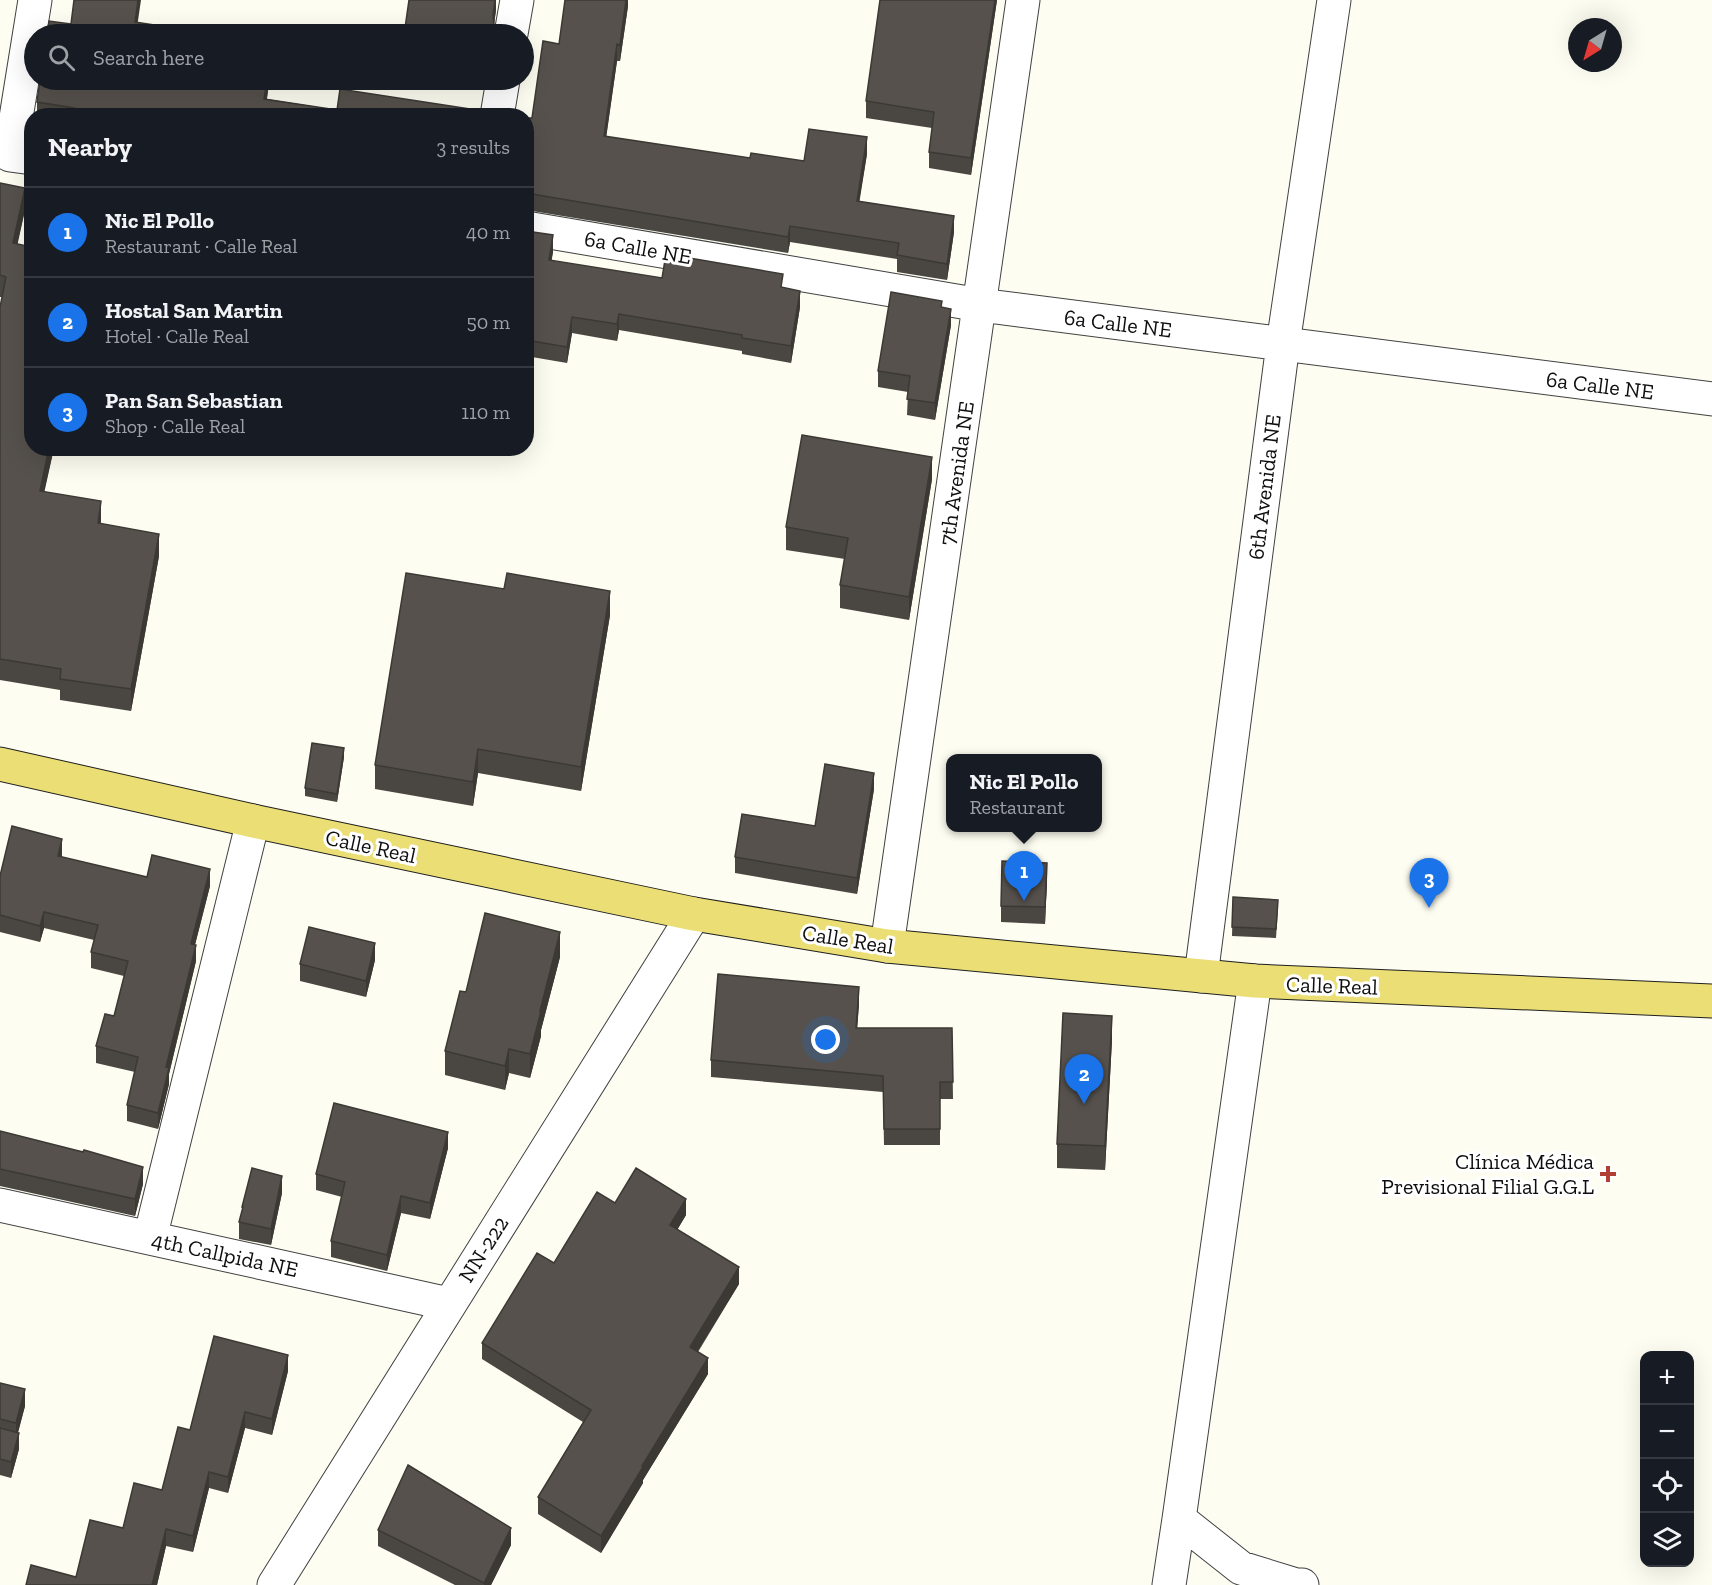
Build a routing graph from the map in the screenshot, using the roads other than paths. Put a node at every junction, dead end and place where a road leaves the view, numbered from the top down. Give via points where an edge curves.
1 (35, 0) edge
2 (517, 0) edge
3 (1023, 0) edge
4 (1334, 0) edge
5 (33, 24) edge
6 (513, 24) edge
7 (27, 90) edge
8 (501, 90) edge
9 (25, 108) edge
10 (498, 108) edge
11 (24, 123) edge
12 (21, 156) edge
13 (534, 229) edge
14 (981, 305) junction
15 (1283, 344) junction
16 (1712, 399) edge
17 (0, 764) edge
18 (253, 821) junction
19 (694, 914) junction
20 (887, 946) junction
21 (1201, 976) junction
22 (1255, 981) junction
23 (1711, 995) edge
24 (0, 1205) edge
25 (150, 1238) junction
26 (449, 1304) junction
27 (1179, 1519) junction
28 (274, 1585) edge
29 (1169, 1585) edge
30 (1302, 1585) edge

1 - 5 street
2 - 6 street
3 - 14 street, 7th Avenida NE
4 - 15 street, 6th Avenida NE
7 - 9 street
8 - 10 street
11 - 12 street
13 - 14 street, 6a Calle NE
14 - 15 street, 6a Calle NE
14 - 20 street, 7th Avenida NE
15 - 16 street, 6a Calle NE
15 - 21 street, 6th Avenida NE
17 - 18 main road, Calle Real
18 - 19 main road, Calle Real
18 - 25 street
19 - 20 main road, Calle Real
19 - 26 street, NN-222
20 - 21 main road, Calle Real
21 - 22 main road, Calle Real
22 - 23 main road, Calle Real
22 - 27 street
24 - 25 street, 4th Callpida NE
25 - 26 street, 4th Callpida NE
26 - 28 street, NN-222
27 - 29 street
27 - 30 street via 1241,1568

